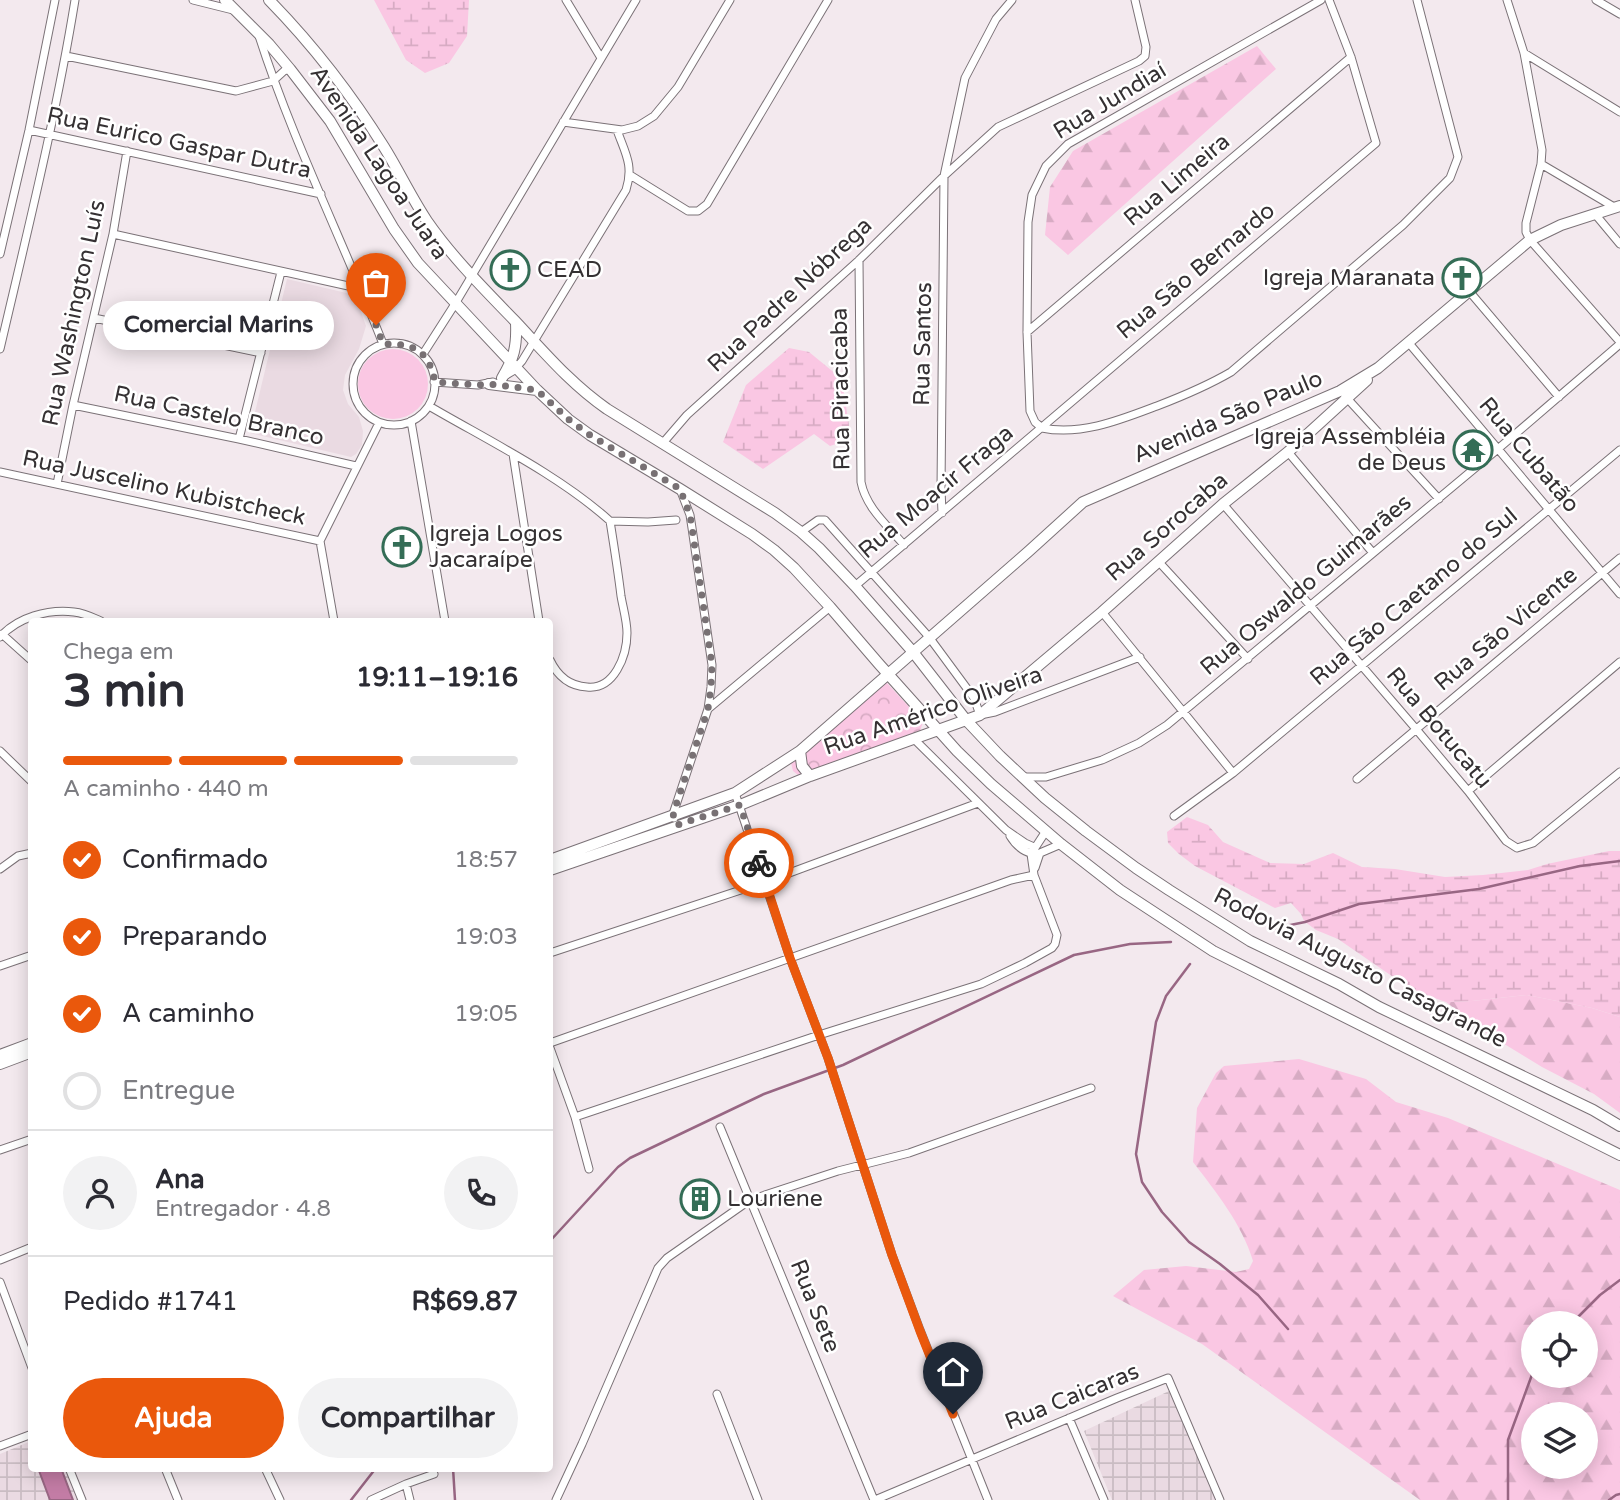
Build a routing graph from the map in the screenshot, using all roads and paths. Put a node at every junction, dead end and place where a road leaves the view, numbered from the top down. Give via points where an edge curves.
1 (55, 0) edge
2 (75, 0) edge
3 (193, 0) edge
4 (225, 0) edge
5 (269, 0) edge
6 (566, 0) edge
7 (636, 0) edge
8 (730, 0) edge
9 (828, 0) edge
10 (1012, 0) edge
11 (1135, 0) edge
12 (1321, 0) edge
13 (1329, 0) edge
14 (1417, 0) edge
15 (1507, 0) edge
16 (1596, 0) edge
17 (236, 10) junction
18 (1620, 14) edge
19 (258, 33) junction
20 (1524, 54) junction
21 (66, 56) junction
22 (1351, 57) junction
23 (601, 58) junction
24 (290, 69) junction
25 (273, 80) junction
26 (1620, 112) edge
27 (563, 122) junction
28 (29, 130) junction
29 (617, 130) junction
30 (49, 135) junction
31 (127, 151) junction
32 (1541, 164) junction
33 (630, 175) junction
34 (944, 176) junction
35 (321, 194) junction
36 (1617, 207) edge
37 (1595, 214) junction
38 (0, 217) edge
39 (7, 226) junction
40 (113, 234) junction
41 (1530, 240) junction
42 (1620, 244) edge
43 (0, 254) edge
44 (859, 260) junction
45 (281, 272) junction
46 (471, 276) junction
47 (362, 289) junction
48 (1469, 291) junction
49 (456, 304) junction
50 (94, 318) junction
51 (516, 323) junction
52 (1027, 332) junction
53 (534, 342) junction
54 (1408, 342) junction
55 (1620, 343) edge
56 (383, 344) junction
57 (0, 349) edge
58 (261, 353) junction
59 (423, 354) junction
60 (514, 364) junction
61 (502, 378) joint
62 (435, 382) junction
63 (489, 384) junction
64 (537, 390) junction
65 (1344, 395) junction
66 (1559, 397) junction
67 (73, 405) junction
68 (429, 406) junction
69 (411, 421) junction
70 (379, 423) junction
71 (1042, 428) junction
72 (239, 439) junction
73 (662, 444) junction
74 (1499, 448) junction
75 (1620, 450) edge
76 (1288, 452) junction
77 (513, 454) junction
78 (356, 466) junction
79 (0, 472) edge
80 (57, 484) junction
81 (680, 489) junction
82 (1439, 499) junction
83 (1223, 504) junction
84 (1550, 509) junction
85 (942, 513) junction
86 (676, 520) dead end
87 (610, 521) junction
88 (801, 532) junction
89 (320, 541) junction
90 (904, 545) junction
91 (1373, 553) junction
92 (1620, 558) edge
93 (1158, 561) junction
94 (871, 573) junction
95 (1602, 573) junction
96 (855, 586) junction
97 (1620, 594) edge
98 (1310, 606) junction
99 (830, 607) junction
100 (1102, 612) junction
101 (94, 618) edge
102 (333, 618) edge
103 (444, 618) edge
104 (539, 618) edge
105 (1, 636) edge
106 (929, 637) junction
107 (913, 652) junction
108 (1140, 657) junction
109 (28, 658) edge
110 (1248, 659) junction
111 (1620, 662) edge
112 (1362, 666) junction
113 (553, 668) edge
114 (888, 674) junction
115 (708, 709) junction
116 (1185, 712) junction
117 (979, 715) junction
118 (966, 720) junction
119 (1416, 729) junction
120 (939, 730) junction
121 (915, 739) junction
122 (0, 751) edge
123 (800, 751) junction
124 (1620, 772) edge
125 (1233, 773) junction
126 (810, 776) junction
127 (1023, 777) junction
128 (28, 778) edge
129 (1357, 779) dead end
130 (1468, 791) junction
131 (735, 793) junction
132 (978, 803) junction
133 (740, 805) junction
134 (1174, 816) dead end
135 (675, 820) junction
136 (1046, 831) junction
137 (1061, 844) junction
138 (592, 850) junction
139 (1035, 851) junction
140 (28, 854) edge
141 (553, 859) edge
142 (0, 869) edge
143 (553, 869) edge
144 (1034, 874) junction
145 (765, 882) junction
146 (553, 952) edge
147 (28, 956) edge
148 (790, 958) junction
149 (0, 966) edge
150 (819, 1035) junction
151 (28, 1044) edge
152 (553, 1045) edge
153 (28, 1053) edge
154 (0, 1055) edge
155 (553, 1055) edge
156 (0, 1063) edge
157 (1091, 1088) dead end
158 (575, 1117) junction
159 (1620, 1126) edge
160 (720, 1127) dead end
161 (28, 1140) edge
162 (0, 1150) edge
163 (1620, 1155) edge
164 (862, 1165) junction
165 (589, 1169) dead end
166 (750, 1200) junction
167 (28, 1249) edge
168 (0, 1260) edge
169 (0, 1282) edge
170 (28, 1357) edge
171 (717, 1394) dead end
172 (1069, 1418) junction
173 (28, 1436) edge
174 (0, 1446) edge
175 (971, 1460) junction
176 (71, 1472) edge
177 (167, 1472) edge
178 (267, 1472) edge
179 (434, 1474) dead end
180 (405, 1484) junction
181 (82, 1500) edge
182 (178, 1500) edge
183 (280, 1500) edge
184 (371, 1500) edge
185 (410, 1500) edge
186 (556, 1500) edge
187 (758, 1500) edge
188 (875, 1500) edge
189 (988, 1500) edge
190 (1104, 1500) edge
191 (1220, 1500) edge

1 - 28 street
2 - 21 street
3 - 17 street
4 - 17 main road, Avenida Lagoa Juara
5 - 46 main road, Avenida Lagoa Juara via 323,59 384,146 426,220
6 - 23 street
7 - 23 street
8 - 29 street via 664,107 645,123
9 - 33 street via 707,204 688,211
10 - 34 street, Rua Santos via 996,19 965,78
11 - 34 street, Rua Padre Nóbrega via 1145,56 998,127
12 - 52 street, Rua Jundiaí via 1068,144 1046,166 1032,195 1028,222
13 - 22 street
14 - 71 street via 1458,157 1450,178 1393,234 1231,372 1117,421 1074,430
15 - 20 street
16 - 18 street
17 - 19 main road, Avenida Lagoa Juara
19 - 24 main road, Avenida Lagoa Juara
19 - 25 street
20 - 26 street
20 - 32 street via 1541,139
21 - 25 street via 227,90
21 - 30 street
22 - 52 street, Rua Limeira
22 - 71 street, Rua São Bernardo via 1376,143
23 - 27 street
24 - 25 street
24 - 49 main road, Avenida Lagoa Juara via 330,121 418,264
25 - 35 street
27 - 29 street
27 - 46 street
28 - 30 street, Rua Eurico Gaspar Dutra
28 - 39 street
29 - 33 street
30 - 31 street, Rua Eurico Gaspar Dutra
30 - 57 street
31 - 35 street, Rua Eurico Gaspar Dutra
31 - 40 street, Rua Washington Luís
32 - 36 street
32 - 41 street via 1526,223
33 - 53 street via 626,190
34 - 44 street, Rua Padre Nóbrega
34 - 85 street, Rua Santos
35 - 47 street
36 - 37 main road, Avenida São Paulo
37 - 41 main road, Avenida São Paulo
37 - 42 street
38 - 39 street
39 - 43 street
40 - 45 street
40 - 50 street, Rua Washington Luís
41 - 48 main road, Avenida São Paulo
41 - 55 street
44 - 73 street, Rua Padre Nóbrega via 687,415
44 - 90 street, Rua Piracicaba via 861,482 871,506
45 - 47 street
45 - 58 street
46 - 49 street
46 - 51 main road, Avenida Lagoa Juara
47 - 56 street
48 - 54 main road, Avenida São Paulo
48 - 66 street
49 - 59 street
49 - 60 main road, Avenida Lagoa Juara
50 - 58 street
50 - 67 street, Rua Washington Luís
51 - 53 main road, Avenida Lagoa Juara
51 - 60 main road
52 - 71 street, Rua Jundiaí via 1030,411
53 - 60 street
53 - 73 main road, Avenida Lagoa Juara via 584,394
54 - 65 main road, Avenida São Paulo
54 - 74 street, Rua Cubatão
55 - 66 street, Rua Oswaldo Guimarães
56 - 59 street via 404,344
56 - 70 street via 358,365 353,383 360,407
58 - 72 street
59 - 62 street
60 - 61 main road
60 - 64 main road, Avenida Lagoa Juara
61 - 63 street
62 - 63 street
62 - 68 street
63 - 64 main road
64 - 81 main road, Avenida Lagoa Juara via 590,435
65 - 76 main road, Rua Sorocaba
65 - 82 street
65 - 106 main road, Avenida São Paulo via 1083,502
66 - 74 street, Rua Oswaldo Guimarães
67 - 72 street, Rua Castelo Branco
67 - 80 street, Rua Washington Luís
68 - 69 street
68 - 77 street
69 - 70 street
69 - 103 street
70 - 78 street
71 - 85 street, Rua Moacir Fraga
72 - 78 street, Rua Castelo Branco
73 - 88 main road, Avenida Lagoa Juara
74 - 82 street, Rua Oswaldo Guimarães
74 - 84 street, Rua Cubatão
75 - 84 street, Rua São Caetano do Sul
76 - 83 main road, Rua Sorocaba
76 - 91 street
77 - 87 street via 588,501
77 - 104 street
78 - 89 street
79 - 80 street, Rua Juscelino Kubistcheck
80 - 89 street, Rua Juscelino Kubistcheck
81 - 99 main road, Avenida Lagoa Juara via 774,550
81 - 115 street via 690,515 712,665
82 - 91 street, Rua Oswaldo Guimarães
83 - 93 main road, Rua Sorocaba
83 - 98 street, Rua Botucatu
84 - 95 street, Rua Cubatão
84 - 112 street, Rua São Caetano do Sul
85 - 90 street, Rua Moacir Fraga
86 - 87 street
87 - 113 street via 627,634 624,655 611,678 589,688 560,677
88 - 94 street via 825,520
88 - 96 main road, Avenida Lagoa Juara
89 - 102 street
90 - 94 street, Rua Moacir Fraga
91 - 98 street, Rua Oswaldo Guimarães
92 - 95 street, Rua São Vicente
93 - 100 main road, Rua Sorocaba
93 - 110 street
94 - 96 street, Rua Moacir Fraga
94 - 106 street
95 - 97 street, Rua Cubatão
95 - 119 street, Rua São Vicente
96 - 107 main road, Avenida Lagoa Juara
98 - 110 street, Rua Oswaldo Guimarães
98 - 112 street, Rua Botucatu
99 - 114 main road, Avenida Lagoa Juara
99 - 115 street
100 - 108 street
100 - 117 main road, Rua Sorocaba
101 - 105 street via 56,611 29,617
105 - 109 street
106 - 107 main road, Avenida São Paulo
106 - 117 street via 974,698
107 - 114 main road, Avenida São Paulo
107 - 118 main road, Avenida Lagoa Juara
108 - 116 street
108 - 117 street, Rua Américo Oliveira
110 - 116 street, Rua Oswaldo Guimarães
111 - 130 street
112 - 119 street, Rua Botucatu
112 - 125 street, Rua São Caetano do Sul
114 - 120 main road, Avenida Lagoa Juara
114 - 123 main road, Avenida São Paulo
115 - 135 street
116 - 125 street
116 - 127 street, Rua Oswaldo Guimarães via 1139,743 1102,760 1046,777
117 - 118 main road, Rua Américo Oliveira
118 - 120 main road, Rua Américo Oliveira
118 - 127 main road, Rodovia Augusto Casagrande
119 - 129 street, Rua São Vicente
119 - 130 street, Rua Botucatu
120 - 121 main road, Rua Américo Oliveira
120 - 136 main road, Avenida Lagoa Juara via 991,784
121 - 126 main road, Rua Américo Oliveira
121 - 132 street
122 - 128 street
123 - 126 main road via 802,766
123 - 131 main road, Avenida São Paulo
124 - 130 street, Rua Botucatu via 1533,844 1517,848 1506,841
125 - 134 street, Rua São Caetano do Sul
126 - 133 main road, Rua Américo Oliveira
127 - 159 main road, Rodovia Augusto Casagrande via 1136,868 1250,941
131 - 133 street
131 - 135 main road, Avenida São Paulo
132 - 139 street
132 - 145 street
133 - 135 main road, Rua Américo Oliveira
133 - 145 street
135 - 138 main road
136 - 137 main road, Avenida Lagoa Juara
136 - 139 street
137 - 139 street
137 - 163 main road, Avenida Lagoa Juara via 1120,890 1213,951
138 - 141 main road
138 - 143 main road
139 - 144 street
140 - 142 street
144 - 148 street
144 - 150 street via 1057,935 1052,948 981,984
145 - 146 street
145 - 148 street
147 - 149 street
148 - 150 street
148 - 152 street
150 - 158 street
150 - 164 street
151 - 154 main road
153 - 156 main road
155 - 158 street
157 - 164 street via 909,1153
158 - 165 street
160 - 166 street, Rua Sete
161 - 162 street
164 - 166 street
164 - 175 street
166 - 186 street via 658,1268
166 - 188 street, Rua Sete
167 - 168 street
169 - 170 street
171 - 187 street
172 - 175 street, Rua Caicaras
172 - 190 street
172 - 191 street, Rua Caicaras via 1168,1378
173 - 174 street
175 - 188 street, Rua Caicaras
175 - 189 street
176 - 181 street
177 - 182 street
178 - 183 street
179 - 180 street
180 - 184 street
180 - 185 street

